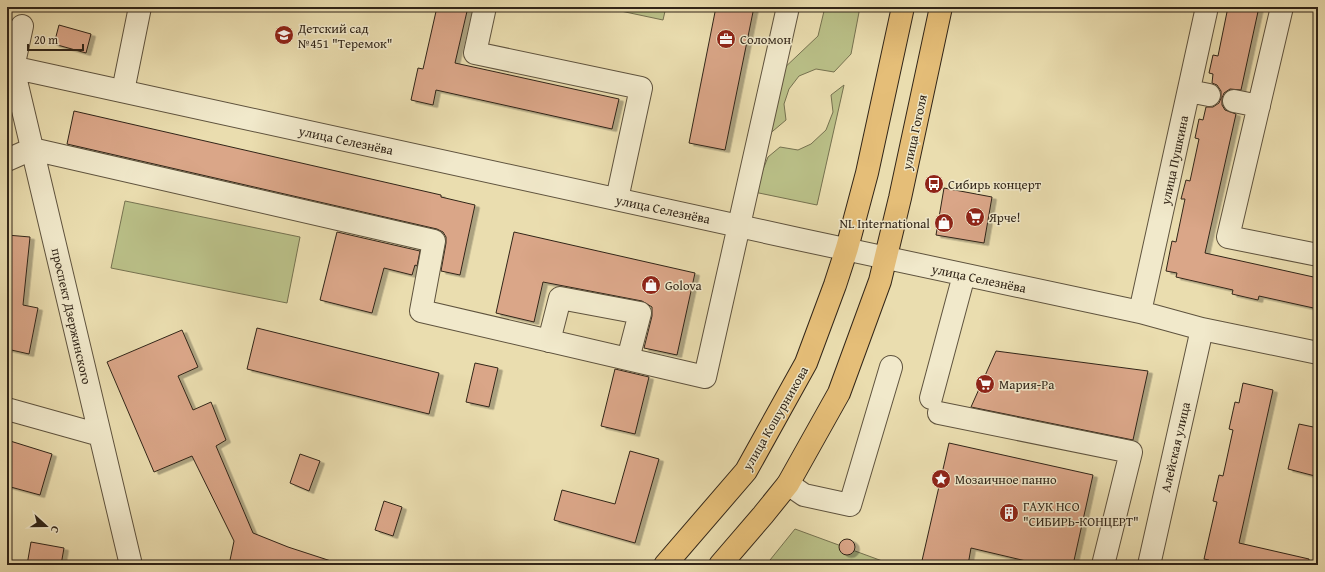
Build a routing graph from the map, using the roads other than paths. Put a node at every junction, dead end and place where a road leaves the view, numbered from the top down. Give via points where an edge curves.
1 (140, 7) edge
2 (485, 7) edge
3 (788, 7) edge
4 (903, 7) edge
5 (941, 7) edge
6 (1207, 7) edge
7 (1282, 7) edge
8 (22, 26) dead end
9 (10, 67) edge
10 (123, 92) junction
11 (1234, 101) dead end
12 (1259, 106) junction
13 (32, 150) junction
14 (7, 160) edge
15 (617, 199) junction
16 (738, 225) junction
17 (847, 248) junction
18 (1318, 255) edge
19 (886, 258) junction
20 (964, 275) junction
21 (1140, 312) junction
22 (1202, 329) junction
23 (549, 341) junction
24 (1318, 353) edge
25 (628, 359) junction
26 (891, 367) dead end
27 (7, 409) edge
28 (100, 435) junction
29 (788, 484) junction
30 (131, 565) edge
31 (664, 565) edge
32 (720, 565) edge
33 (1103, 565) edge
34 (1149, 565) edge

1 - 10 street
2 - 15 street via 475,53 641,88
3 - 16 street
4 - 17 main road
5 - 19 main road, улица Гоголя
6 - 21 street, улица Пушкина via 1199,93
7 - 12 street
8 - 9 street
9 - 10 street, улица Селезнёва
9 - 13 street, проспект Дзержинского
10 - 15 street, улица Селезнёва
11 - 12 street
12 - 18 street via 1228,237
13 - 14 street
13 - 23 street via 434,241 421,311
13 - 28 street, проспект Дзержинского
15 - 16 street, улица Селезнёва
16 - 17 street, улица Селезнёва
16 - 25 street via 705,377
17 - 19 street, улица Селезнёва
17 - 31 main road, улица Кошурникова via 806,364 746,471
19 - 20 street, улица Селезнёва
19 - 29 main road via 877,292 838,393
20 - 21 street, улица Селезнёва
20 - 33 street via 935,406 1131,452
21 - 22 street, улица Селезнёва
22 - 24 street, улица Селезнёва
22 - 34 street, Алейская улица
23 - 25 street
23 - 25 street via 560,298 640,313
26 - 29 street via 850,506 804,494
27 - 28 street
28 - 30 street, проспект Дзержинского
29 - 32 main road

